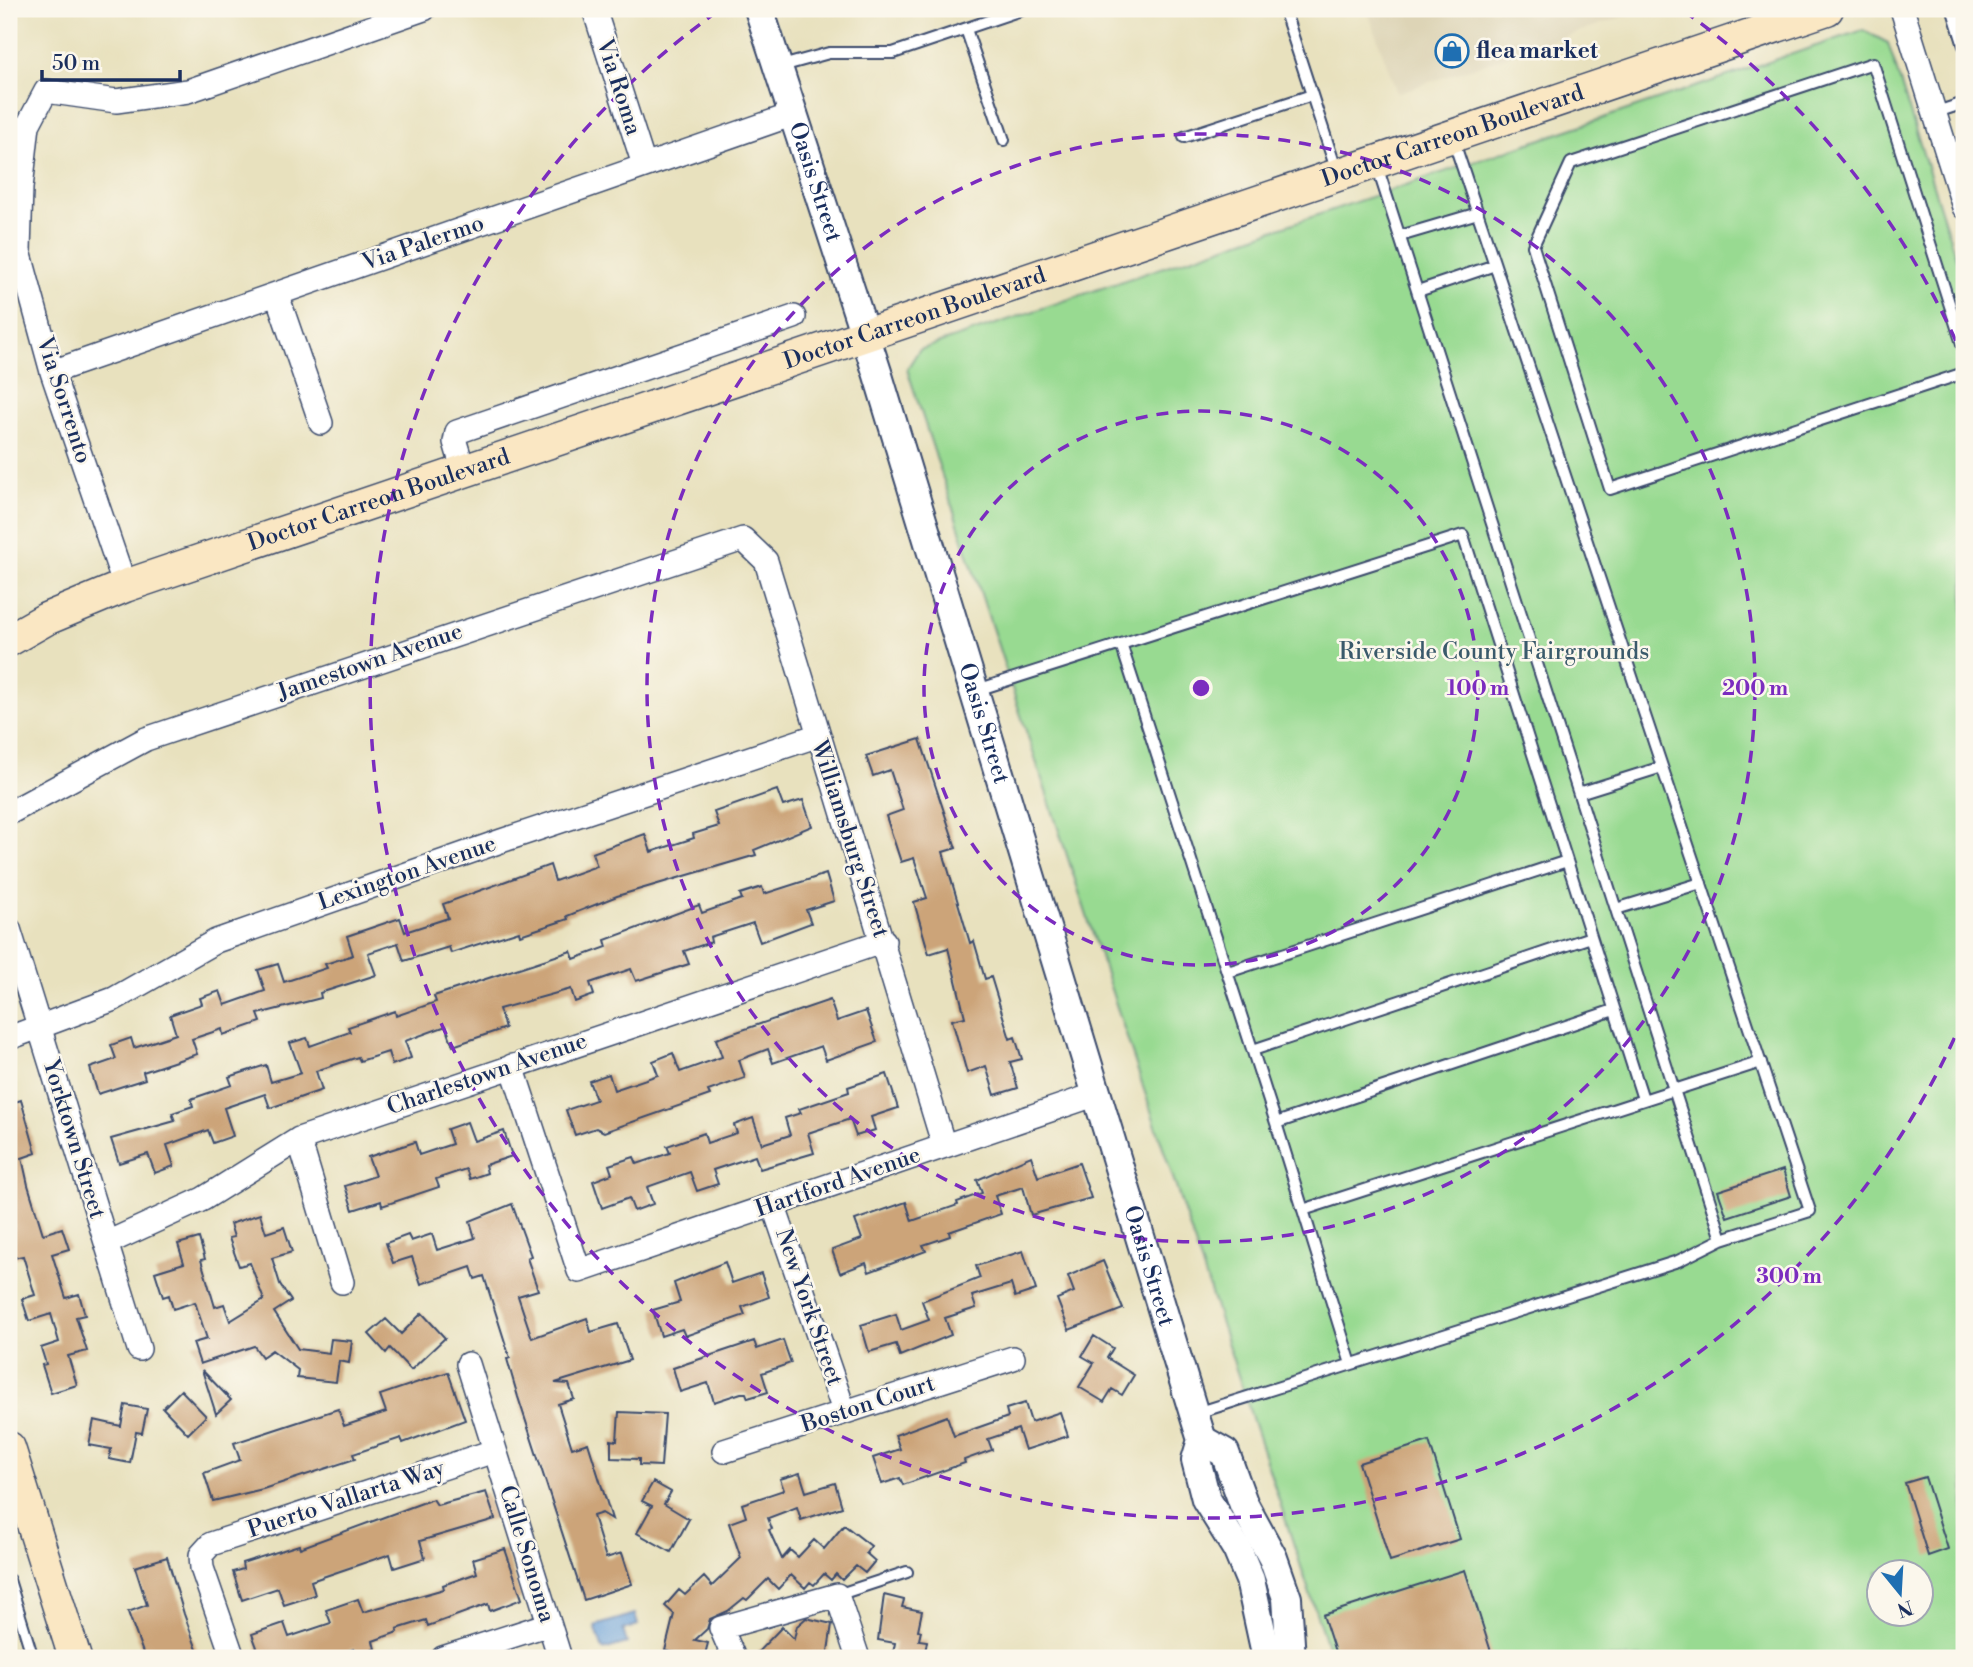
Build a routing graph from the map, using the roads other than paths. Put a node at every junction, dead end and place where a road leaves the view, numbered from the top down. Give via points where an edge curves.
1 (424, 9) edge
2 (594, 9) edge
3 (759, 9) edge
4 (1024, 9) edge
5 (1284, 9) edge
6 (1827, 9) edge
7 (1902, 9) edge
8 (1964, 10) edge
9 (965, 29) junction
10 (1964, 47) edge
11 (778, 67) junction
12 (1312, 95) junction
13 (1964, 103) edge
14 (1934, 113) junction
15 (794, 114) junction
16 (1452, 136) junction
17 (1184, 137) dead end
18 (1004, 140) dead end
19 (1376, 162) junction
20 (644, 165) junction
21 (1338, 174) junction
22 (1964, 207) edge
23 (1478, 213) junction
24 (1400, 236) junction
25 (1495, 265) junction
26 (1418, 292) junction
27 (276, 295) junction
28 (793, 317) dead end
29 (865, 335) junction
30 (1964, 350) edge
31 (52, 372) junction
32 (1964, 373) edge
33 (321, 423) dead end
34 (463, 469) junction
35 (743, 539) joint
36 (125, 586) junction
37 (9, 640) edge
38 (1121, 644) junction
39 (974, 691) junction
40 (816, 736) junction
41 (1662, 767) junction
42 (1579, 793) junction
43 (9, 813) edge
44 (1567, 861) junction
45 (1701, 883) junction
46 (1616, 909) junction
47 (9, 929) edge
48 (1591, 937) junction
49 (884, 941) junction
50 (1228, 972) junction
51 (1614, 1010) junction
52 (39, 1028) junction
53 (9, 1038) edge
54 (1253, 1050) junction
55 (1761, 1062) junction
56 (512, 1066) junction
57 (1674, 1089) junction
58 (1097, 1094) junction
59 (1643, 1099) junction
60 (1276, 1123) junction
61 (299, 1139) junction
62 (944, 1146) junction
63 (773, 1204) junction
64 (1303, 1210) junction
65 (1722, 1239) junction
66 (107, 1243) junction
67 (342, 1282) dead end
68 (139, 1349) dead end
69 (1013, 1358) dead end
70 (468, 1364) dead end
71 (1351, 1364) junction
72 (844, 1411) junction
73 (1198, 1427) junction
74 (9, 1448) edge
75 (494, 1451) junction
76 (724, 1451) dead end
77 (907, 1572) dead end
78 (9, 1580) edge
79 (837, 1595) junction
80 (549, 1624) junction
81 (33, 1658) edge
82 (75, 1658) edge
83 (233, 1658) edge
84 (443, 1658) edge
85 (560, 1658) edge
86 (734, 1658) edge
87 (858, 1658) edge
88 (1267, 1658) edge
89 (1292, 1658) edge

1 - 31 street, Via Sorrento via 188,91 116,101 46,91 28,125 19,251
2 - 20 street, Via Roma
3 - 11 street, Oasis Street
4 - 9 lane
5 - 12 lane
6 - 16 main road, Doctor Carreon Boulevard
7 - 14 street
8 - 10 lane via 1954,14
9 - 11 lane via 893,53 829,53
9 - 18 lane
11 - 15 street, Oasis Street
12 - 17 lane
12 - 21 lane
13 - 14 lane
14 - 22 street
15 - 20 street, Via Palermo
15 - 29 street, Oasis Street
16 - 19 main road, Doctor Carreon Boulevard
16 - 23 lane
19 - 21 main road, Doctor Carreon Boulevard
19 - 24 lane
20 - 27 street, Via Palermo
21 - 29 main road, Doctor Carreon Boulevard
23 - 24 lane
23 - 25 lane
24 - 26 lane
25 - 26 lane
25 - 41 lane
26 - 42 lane
27 - 31 street, Via Palermo
27 - 33 street
28 - 34 street via 457,432 455,442
29 - 34 main road, Doctor Carreon Boulevard
29 - 39 street, Oasis Street
30 - 32 lane via 1873,63 1571,163 1533,246 1610,489
31 - 36 street, Via Sorrento
34 - 36 main road, Doctor Carreon Boulevard
35 - 40 street, Williamsburg Street via 766,561
35 - 43 street, Jamestown Avenue via 146,739
36 - 37 main road, Doctor Carreon Boulevard
38 - 39 lane
38 - 44 lane via 1463,535
38 - 50 lane
39 - 58 street, Oasis Street
40 - 49 street, Williamsburg Street
40 - 52 street, Lexington Avenue via 216,941 114,999
41 - 42 lane
41 - 45 lane
42 - 46 lane
44 - 48 lane
44 - 50 lane
45 - 46 lane
45 - 55 lane
46 - 57 lane
47 - 52 street, Yorktown Street
48 - 51 lane
48 - 54 lane
49 - 56 street, Charlestown Avenue
49 - 62 street, Williamsburg Street
50 - 54 lane
51 - 59 lane
51 - 60 lane
52 - 53 street, Lexington Avenue
52 - 66 street, Yorktown Street
54 - 60 lane
55 - 57 lane
55 - 65 lane via 1810,1211
56 - 61 street, Charlestown Avenue
56 - 63 street, Hartford Avenue via 579,1271
57 - 59 lane
57 - 65 lane
58 - 62 street, Hartford Avenue
58 - 73 street, Oasis Street
59 - 64 lane
60 - 64 lane
61 - 66 street, Charlestown Avenue via 203,1199
61 - 67 street
62 - 63 street, Hartford Avenue
63 - 72 street, New York Street
64 - 71 lane
65 - 71 lane via 1678,1261
66 - 68 street, Yorktown Street
69 - 72 street, Boston Court
70 - 75 street, Calle Sonoma
71 - 73 lane
72 - 76 street, Boston Court
73 - 88 street, Oasis Street via 1196,1460 1206,1499 1250,1580
73 - 89 street via 1225,1452 1244,1506 1273,1558 1286,1598
74 - 82 main road
75 - 80 street, Calle Sonoma
75 - 83 street, Puerto Vallarta Way via 211,1544 201,1555 202,1568
77 - 79 lane
78 - 81 lane
79 - 86 street via 721,1628
79 - 87 street
80 - 84 street
80 - 85 street, Calle Sonoma

